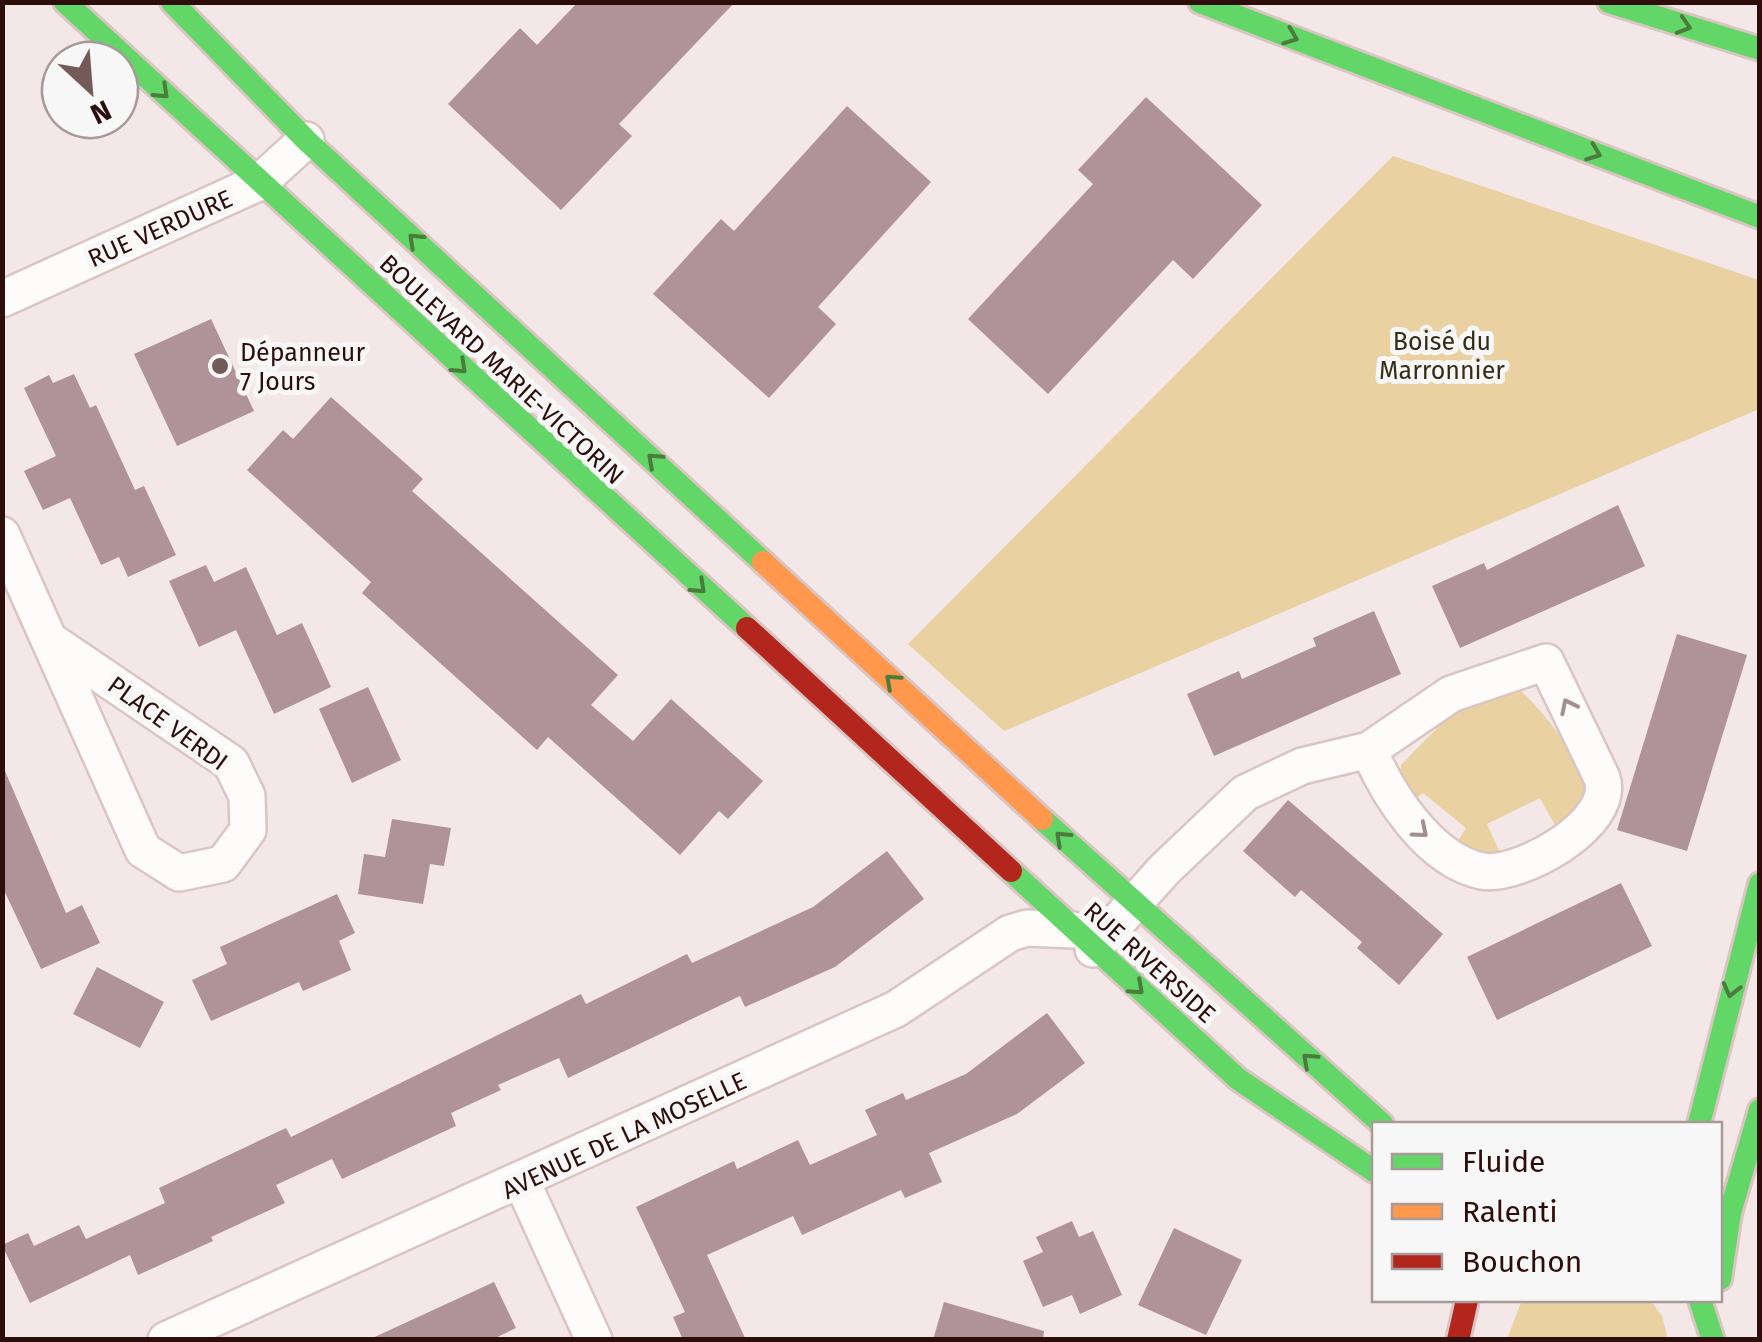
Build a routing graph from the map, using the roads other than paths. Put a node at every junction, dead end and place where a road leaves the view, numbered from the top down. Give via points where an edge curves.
1 (65, 2) edge
2 (172, 2) edge
3 (1200, 2) edge
4 (1608, 2) edge
5 (1760, 50) edge
6 (306, 140) junction
7 (260, 182) junction
8 (1760, 216) edge
9 (2, 299) edge
10 (2, 535) edge
11 (51, 641) junction
12 (964, 747) joint
13 (1369, 750) junction
14 (902, 775) joint
15 (1760, 884) edge
16 (1135, 904) junction
17 (1083, 940) junction
18 (1760, 1110) edge
19 (1380, 1122) edge
20 (1700, 1122) edge
21 (1372, 1170) edge
22 (522, 1182) junction
23 (1722, 1266) edge
24 (1464, 1302) edge
25 (1701, 1302) edge
26 (1718, 1302) edge
27 (166, 1340) edge
28 (594, 1340) edge
29 (1458, 1340) edge
30 (1713, 1340) edge

1 -> 7 main road, BOULEVARD MARIE-VICTORIN
2 - 6 main road, BOULEVARD MARIE-VICTORIN
3 -> 8 main road
4 -> 5 main road
6 - 7 street, RUE VERDURE
12 -> 6 main road, BOULEVARD MARIE-VICTORIN
7 - 9 street, RUE VERDURE
7 -> 14 main road, BOULEVARD MARIE-VICTORIN
10 - 11 street, PLACE VERDI
11 - 11 street, PLACE VERDI via 143,850 179,872 223,864 248,830 248,796 230,763
16 -> 12 main road, RUE RIVERSIDE
13 -> 13 street via 1408,820 1478,870 1505,870 1570,838 1592,822 1605,796 1546,662 1451,694
13 - 16 street via 1302,766 1245,793
14 - 17 main road, RUE RIVERSIDE
15 -> 20 main road
16 - 17 street
19 -> 16 main road, RUE RIVERSIDE
17 -> 21 main road, RUE RIVERSIDE via 1270,1105
17 - 22 street, AVENUE DE LA MOSELLE via 1019,930 896,1009
18 - 23 main road
22 - 27 street, AVENUE DE LA MOSELLE
22 - 28 street
24 - 29 main road
25 - 30 main road
26 - 30 main road

